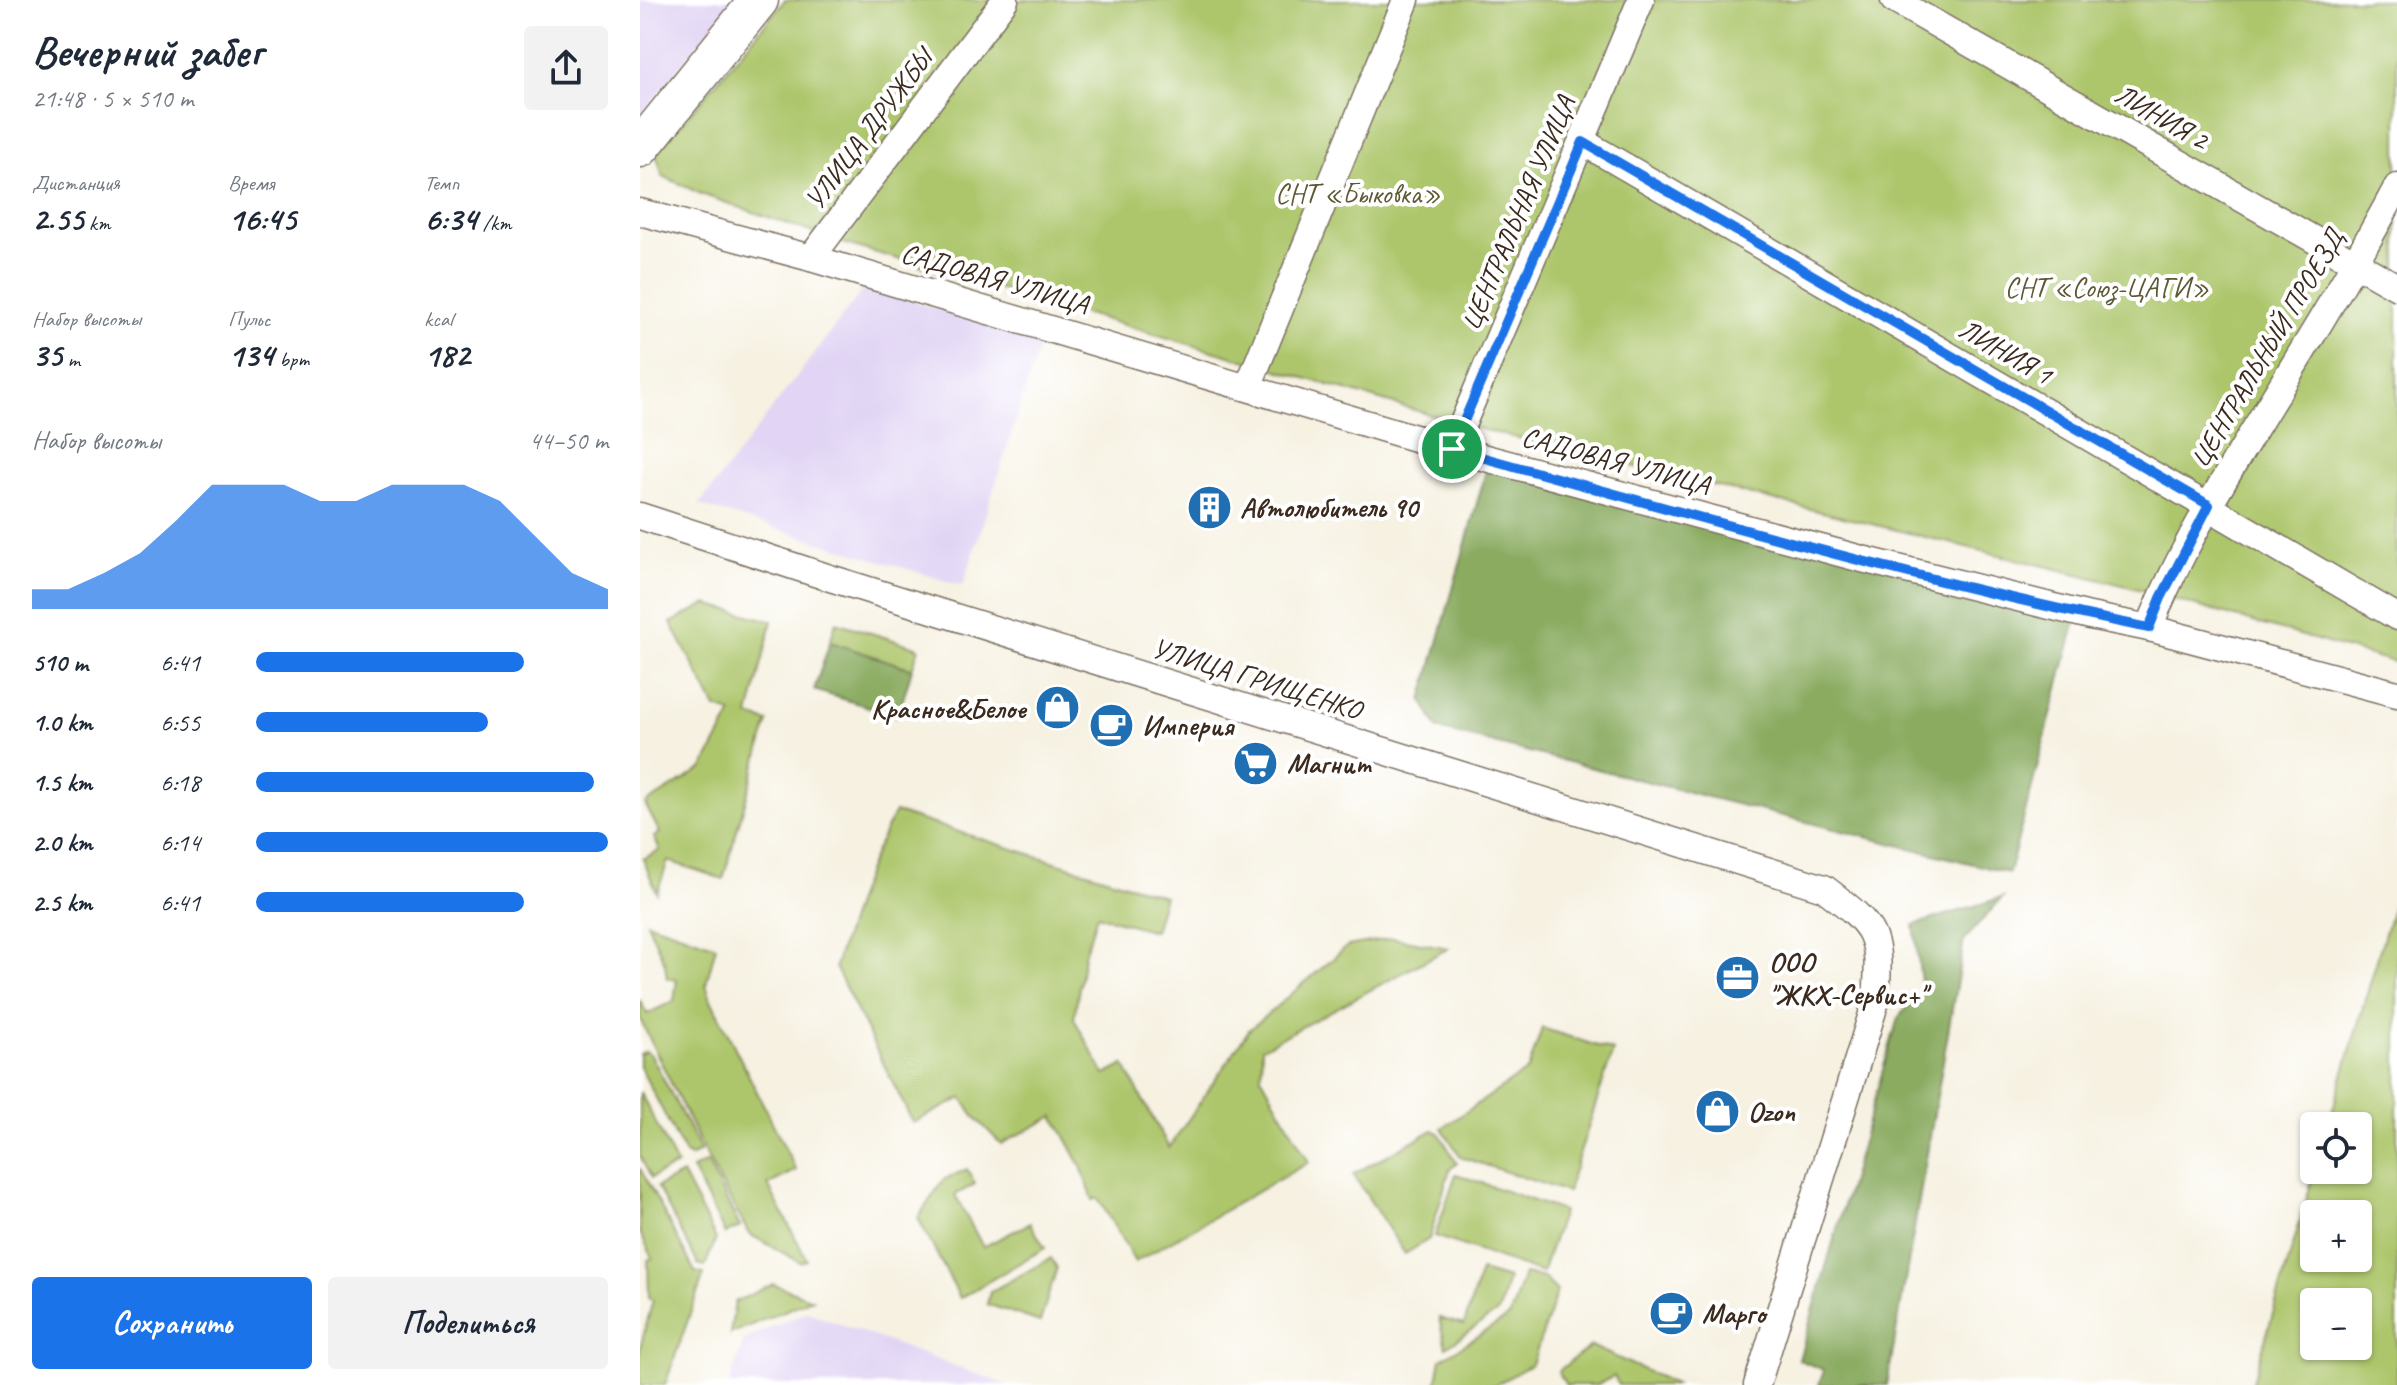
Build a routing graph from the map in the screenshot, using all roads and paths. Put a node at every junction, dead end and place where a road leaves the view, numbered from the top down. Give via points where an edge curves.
1 (759, 0) edge
2 (1005, 0) edge
3 (1406, 0) edge
4 (1641, 0) edge
5 (1894, 0) edge
6 (1583, 142) junction
7 (640, 148) edge
8 (2397, 187) edge
9 (640, 212) edge
10 (811, 258) junction
11 (2356, 264) junction
12 (2397, 287) edge
13 (1248, 387) junction
14 (1452, 449) junction
15 (2209, 505) junction
16 (640, 516) edge
17 (2397, 617) edge
18 (2149, 628) junction
19 (2397, 694) edge
20 (1757, 1385) edge

1 - 7 main road
2 - 10 street, УЛИЦА ДРУЖБЫ
3 - 13 street
4 - 6 street, ЦЕНТРАЛЬНАЯ УЛИЦА
5 - 11 street, ЛИНИЯ 2
6 - 14 street, ЦЕНТРАЛЬНАЯ УЛИЦА
6 - 15 street, ЛИНИЯ 1
8 - 11 street, ЦЕНТРАЛЬНЫЙ ПРОЕЗД
9 - 10 street, САДОВАЯ УЛИЦА
10 - 13 street, САДОВАЯ УЛИЦА
11 - 12 street, ЛИНИЯ 2
11 - 15 street, ЦЕНТРАЛЬНЫЙ ПРОЕЗД
13 - 14 street, САДОВАЯ УЛИЦА
14 - 18 street, САДОВАЯ УЛИЦА via 1858,558
15 - 17 street, ЛИНИЯ 1
15 - 18 street, ЦЕНТРАЛЬНЫЙ ПРОЕЗД
16 - 20 street, УЛИЦА ГРИЩЕНКО via 1824,888 1851,909 1874,935 1879,962 1876,1001
18 - 19 street, САДОВАЯ УЛИЦА

